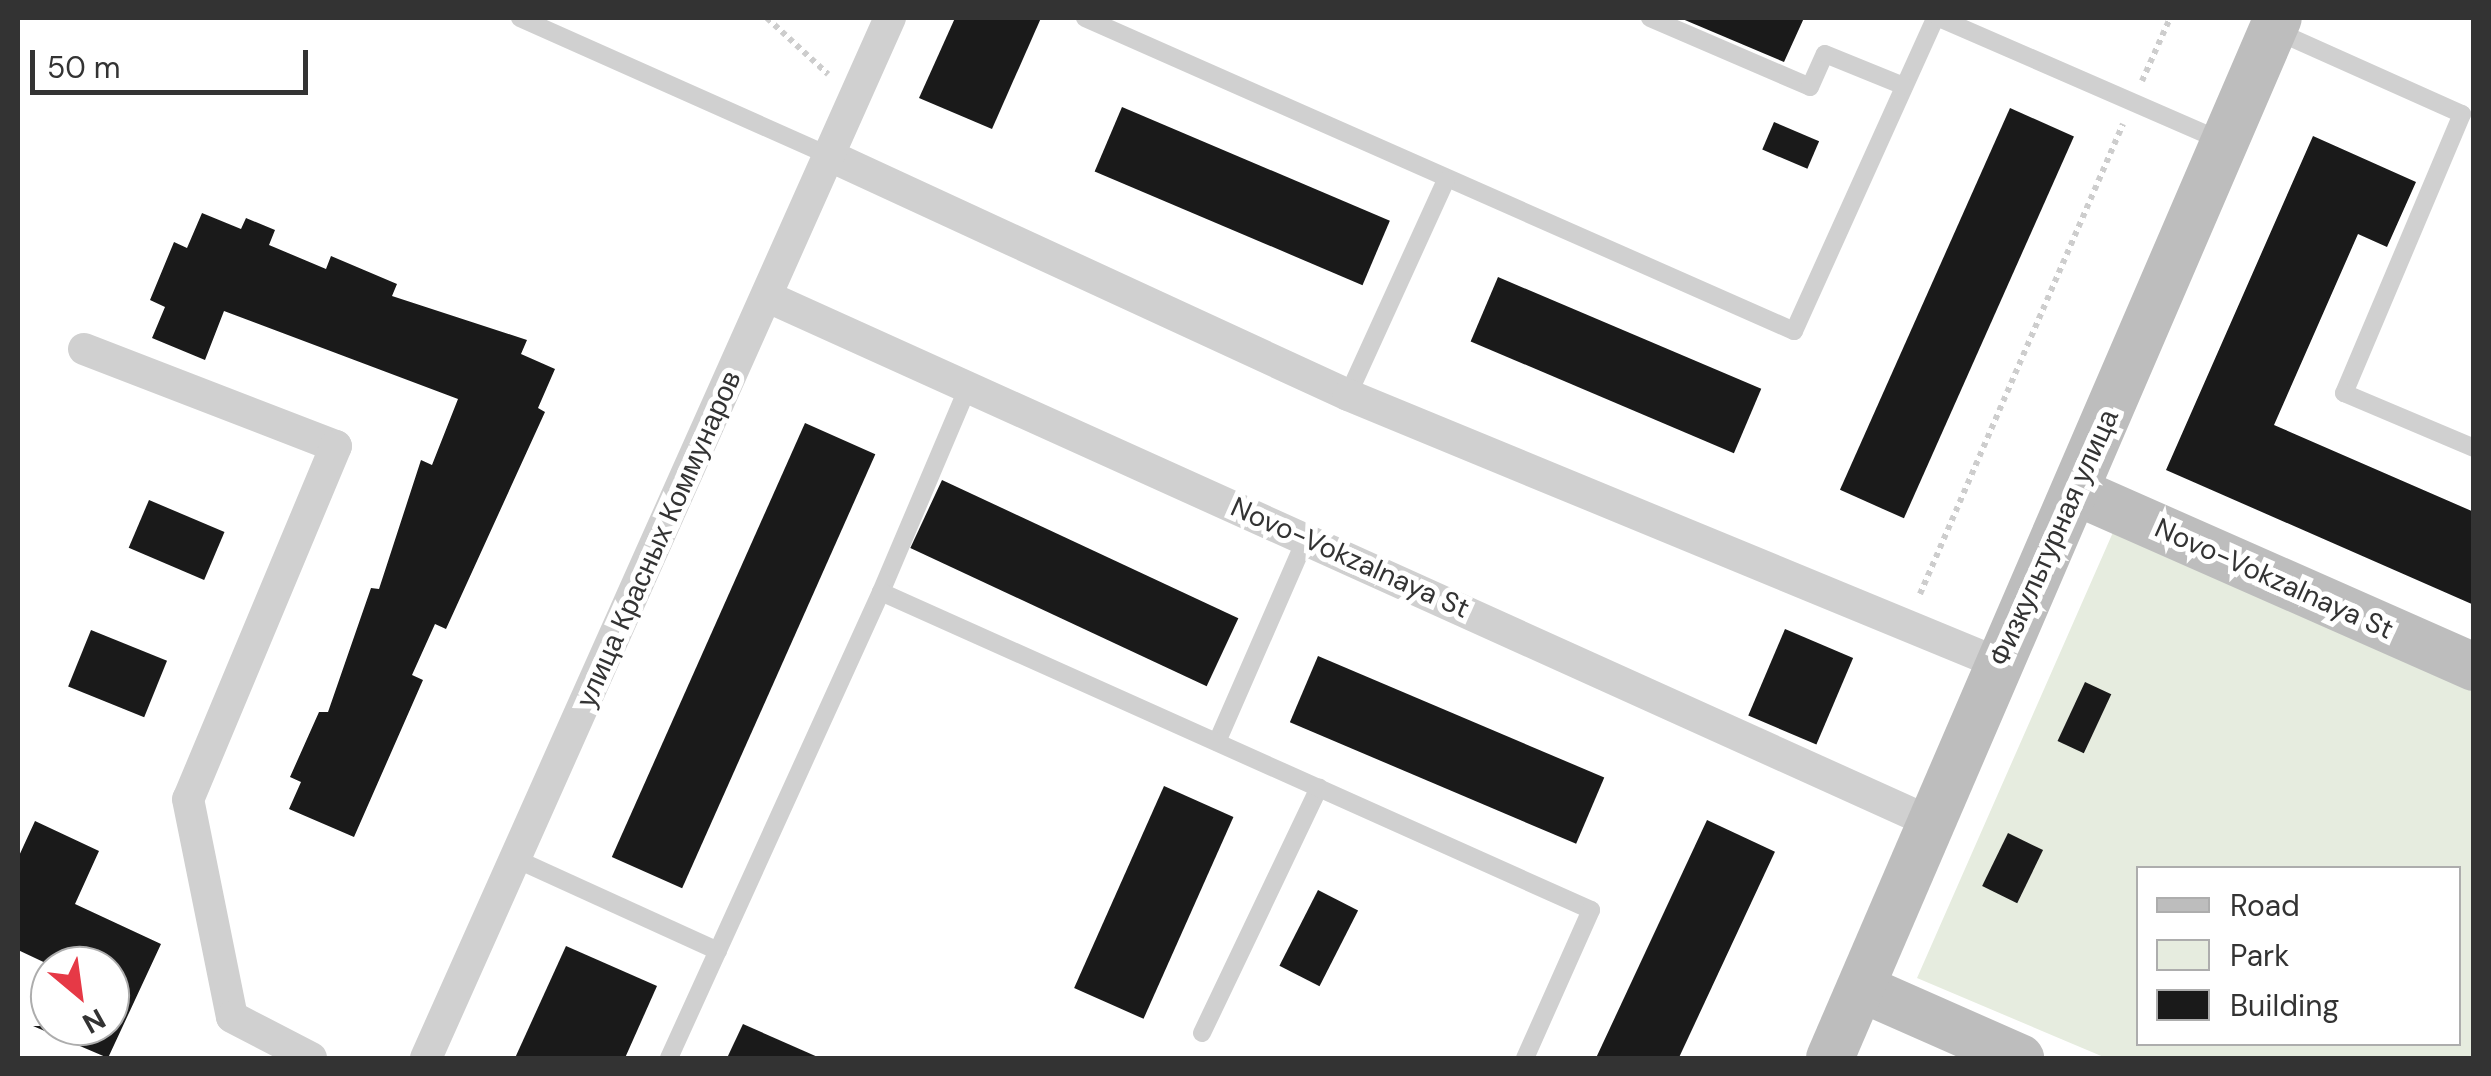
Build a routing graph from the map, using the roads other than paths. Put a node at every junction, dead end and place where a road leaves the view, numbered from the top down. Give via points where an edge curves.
1 (520, 18) edge
2 (890, 18) edge
3 (1085, 18) edge
4 (1650, 18) edge
5 (1937, 18) edge
6 (2275, 24) edge
7 (1904, 86) junction
8 (2225, 142) junction
9 (830, 156) junction
10 (1446, 180) junction
11 (768, 297) junction
12 (84, 349) dead end
13 (968, 388) junction
14 (1348, 396) junction
15 (2474, 448) edge
16 (2075, 492) junction
17 (1306, 538) junction
18 (881, 592) junction
19 (1998, 663) junction
20 (2474, 667) edge
21 (1217, 742) junction
22 (1319, 788) junction
23 (1930, 822) junction
24 (516, 859) junction
25 (718, 951) junction
26 (1861, 988) junction
27 (1202, 1033) dead end
28 (311, 1058) edge
29 (426, 1058) edge
30 (669, 1058) edge
31 (1526, 1058) edge
32 (1830, 1058) edge
33 (2020, 1058) edge

1 - 9 lane
2 - 9 street, улица Красных Коммунаров
3 - 10 lane
4 - 7 lane via 1810,87 1825,54
5 - 7 lane
5 - 8 lane
6 - 8 street, Физкультурная улица
6 - 15 lane via 2462,114 2344,393
7 - 10 lane via 1794,331
8 - 16 street, Физкультурная улица
9 - 11 street, улица Красных Коммунаров
9 - 14 street
10 - 14 lane
11 - 13 street, Novo-Vokzalnaya St
11 - 24 street, улица Красных Коммунаров
12 - 28 street via 336,446 188,799 232,1017
13 - 17 street, Novo-Vokzalnaya St
13 - 18 lane
14 - 19 street
16 - 19 street, Физкультурная улица
16 - 20 street, Novo-Vokzalnaya St
17 - 21 lane
17 - 23 street, Novo-Vokzalnaya St
18 - 21 lane
18 - 25 lane
19 - 23 street, Физкультурная улица
21 - 22 lane
22 - 27 lane
22 - 31 lane via 1591,910
23 - 26 street, Физкультурная улица
24 - 25 lane
24 - 29 street, улица Красных Коммунаров
25 - 30 lane
26 - 32 street, Физкультурная улица
26 - 33 street

